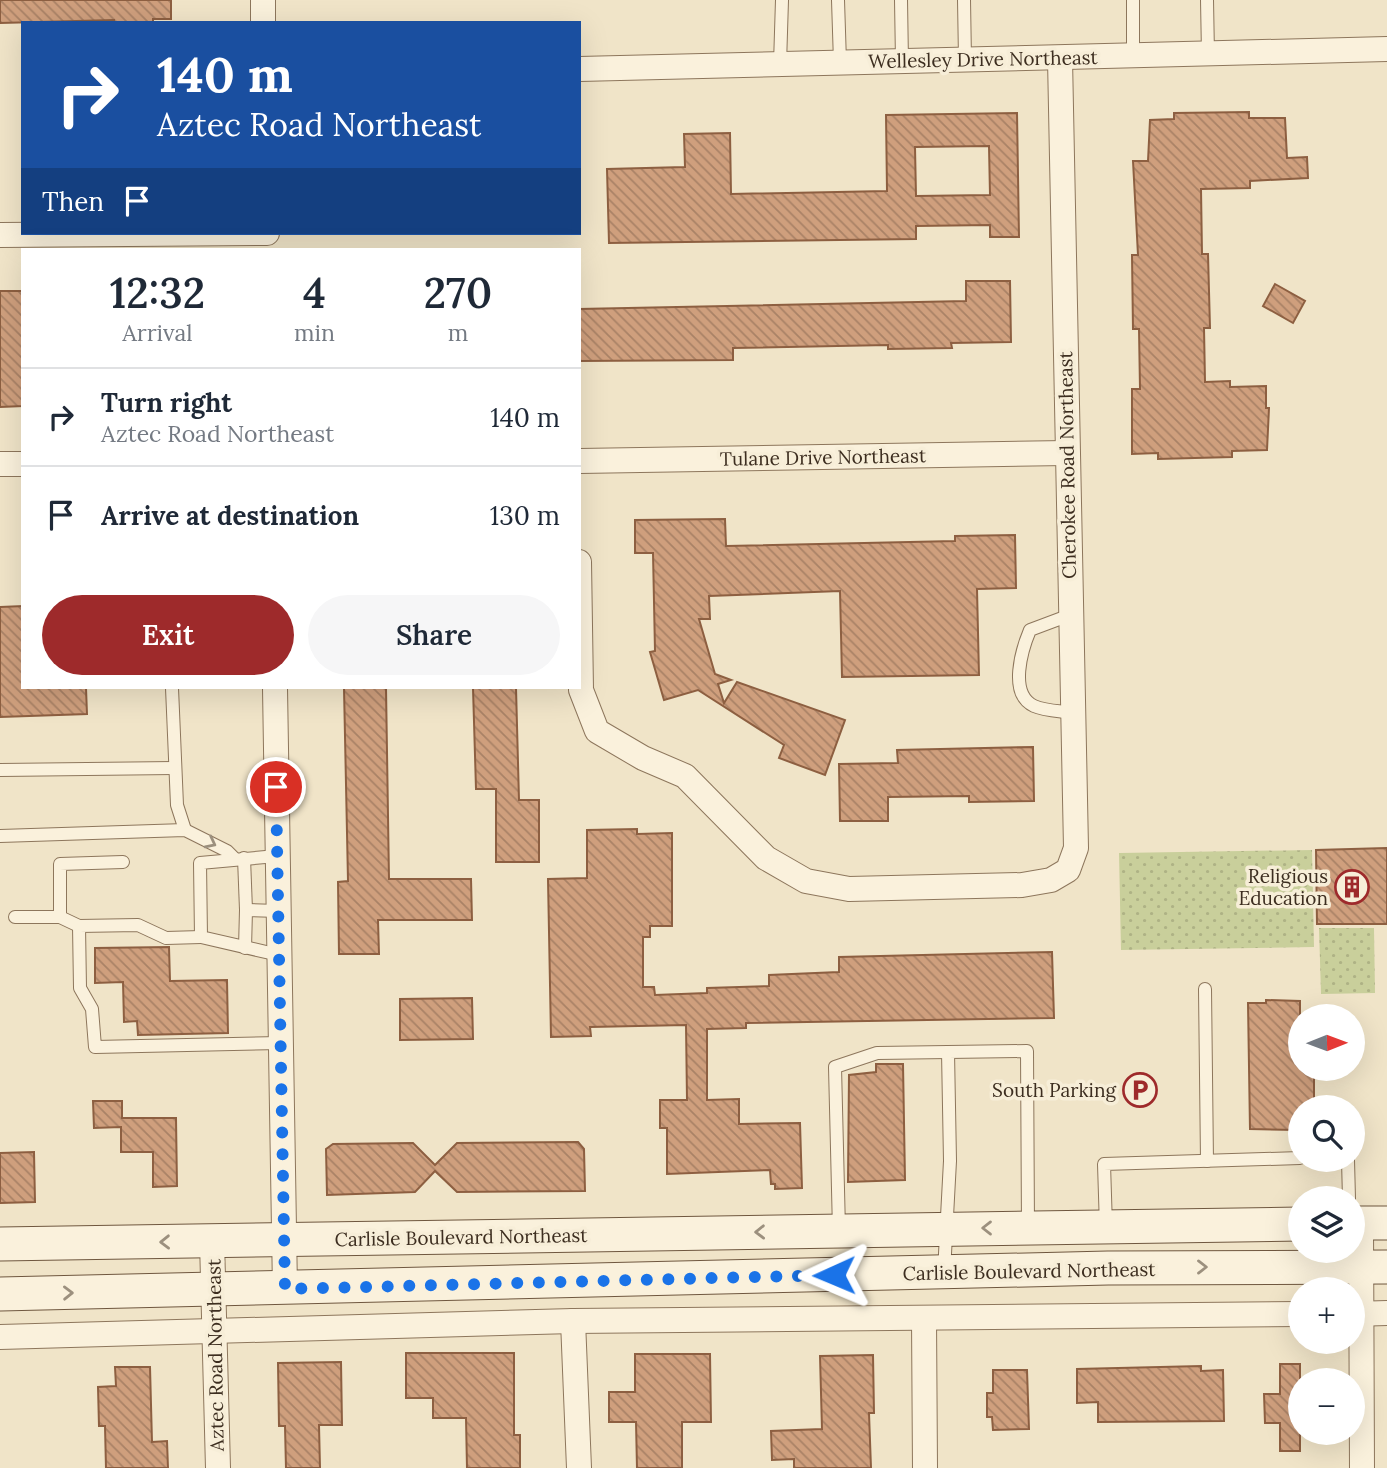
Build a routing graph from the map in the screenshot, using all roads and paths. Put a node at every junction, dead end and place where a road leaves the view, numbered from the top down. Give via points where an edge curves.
1 (262, 0) edge
2 (782, 0) edge
3 (838, 0) edge
4 (901, 0) edge
5 (964, 0) edge
6 (1133, 0) edge
7 (1207, 0) edge
8 (263, 21) edge
9 (1387, 49) edge
10 (1208, 54) junction
11 (1133, 56) junction
12 (1060, 58) junction
13 (965, 60) junction
14 (902, 61) junction
15 (840, 62) junction
16 (780, 64) junction
17 (581, 69) edge
18 (0, 235) edge
19 (21, 235) edge
20 (1066, 453) junction
21 (581, 461) edge
22 (0, 464) edge
23 (21, 464) edge
24 (1070, 615) junction
25 (172, 689) edge
26 (275, 689) edge
27 (581, 689) edge
28 (1073, 713) junction
29 (174, 768) junction
30 (0, 770) edge
31 (185, 830) junction
32 (0, 836) edge
33 (277, 856) junction
34 (239, 859) junction
35 (123, 862) dead end
36 (246, 910) junction
37 (278, 911) junction
38 (15, 917) dead end
39 (60, 917) junction
40 (79, 926) junction
41 (201, 937) junction
42 (244, 948) junction
43 (279, 955) junction
44 (1205, 989) dead end
45 (280, 1043) junction
46 (948, 1052) junction
47 (1288, 1158) edge
48 (1207, 1161) junction
49 (1288, 1224) edge
50 (1105, 1227) junction
51 (947, 1228) junction
52 (1028, 1228) junction
53 (838, 1230) junction
54 (1365, 1233) edge
55 (283, 1240) junction
56 (212, 1241) junction
57 (0, 1244) edge
58 (1375, 1267) edge
59 (944, 1272) junction
60 (285, 1289) junction
61 (212, 1291) junction
62 (0, 1294) edge
63 (1367, 1313) edge
64 (1288, 1314) edge
65 (924, 1319) junction
66 (573, 1321) junction
67 (214, 1329) junction
68 (0, 1338) edge
69 (218, 1468) edge
70 (579, 1468) edge
71 (925, 1468) edge
72 (1362, 1468) edge

1 - 8 street
2 - 16 lane
3 - 15 lane
4 - 14 lane
5 - 13 lane
6 - 11 lane
7 - 10 lane
9 - 10 street, Wellesley Drive Northeast
10 - 11 street, Wellesley Drive Northeast
11 - 12 street, Wellesley Drive Northeast
12 - 13 street, Wellesley Drive Northeast
12 - 20 street, Cherokee Road Northeast
13 - 14 street, Wellesley Drive Northeast
14 - 15 street, Wellesley Drive Northeast
15 - 16 street, Wellesley Drive Northeast
16 - 17 street, Wellesley Drive Northeast
18 - 19 street
20 - 21 street, Tulane Drive Northeast
20 - 24 street, Cherokee Road Northeast
22 - 23 street
24 - 28 street, Cherokee Road Northeast
24 - 28 lane via 1030,630 1022,648 1019,679 1026,699 1034,706
25 - 29 lane
26 - 33 street
27 - 28 street, Cherokee Road Northeast via 597,731 685,776 766,858 806,881 849,889 1022,885 1051,880 1068,870 1076,848
29 - 30 lane
29 - 31 lane via 177,805
31 - 32 lane
31 -> 34 lane
33 - 34 lane
33 - 37 street
34 - 36 lane
34 - 41 lane via 200,863
35 - 39 lane via 60,864
36 - 37 lane
36 - 42 lane
37 - 43 street
38 - 39 lane
39 - 40 lane
40 - 41 lane via 138,925 166,938
40 - 45 lane via 80,988 92,1009 95,1047
41 - 42 lane
42 - 43 lane
43 - 45 street
44 - 48 lane
45 - 55 street
46 - 51 lane
46 - 52 lane via 1027,1051
46 - 53 lane via 877,1053 835,1067
47 - 48 lane
48 - 50 lane via 1104,1164
49 - 50 main road, Carlisle Boulevard Northeast
50 - 52 main road, Carlisle Boulevard Northeast
52 -> 51 main road, Carlisle Boulevard Northeast
51 - 53 main road, Carlisle Boulevard Northeast
51 - 59 lane
53 -> 55 main road, Carlisle Boulevard Northeast
54 - 58 street
55 - 56 main road, Carlisle Boulevard Northeast
55 - 60 street
56 -> 57 main road, Carlisle Boulevard Northeast
56 - 61 street, Aztec Road Northeast
59 -> 58 main road, Carlisle Boulevard Northeast
58 - 63 street
59 - 60 main road, Carlisle Boulevard Northeast
60 - 61 main road, Carlisle Boulevard Northeast
62 -> 61 main road, Carlisle Boulevard Northeast
61 - 67 street, Aztec Road Northeast
63 - 72 street
64 - 65 street
65 - 66 street
65 - 71 street
66 - 67 street
66 - 70 street
67 - 68 street
67 - 69 street, Aztec Road Northeast

